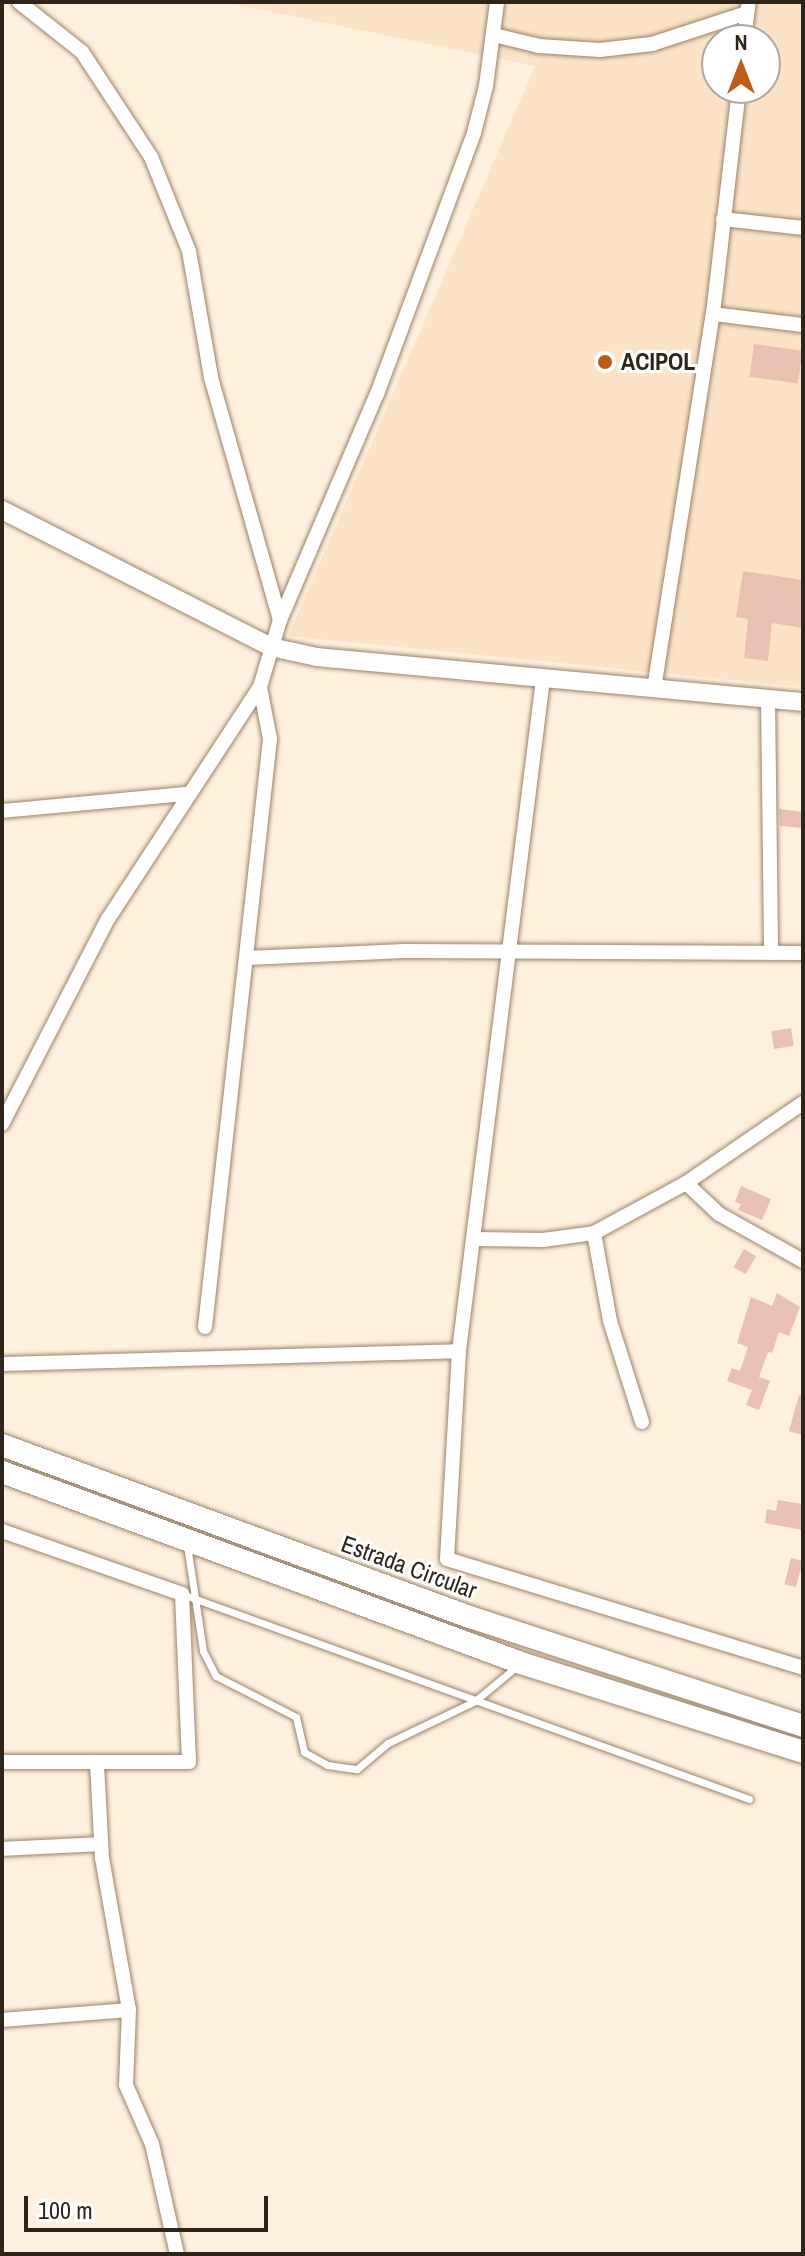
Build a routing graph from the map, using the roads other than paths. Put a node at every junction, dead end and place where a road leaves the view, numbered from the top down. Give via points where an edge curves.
1 (19, 2) edge
2 (497, 2) edge
3 (748, 8) edge
4 (494, 35) junction
5 (737, 104) edge
6 (723, 219) junction
7 (803, 228) edge
8 (713, 314) junction
9 (803, 325) edge
10 (2, 510) edge
11 (280, 620) junction
12 (271, 647) junction
13 (543, 679) junction
14 (260, 687) junction
15 (654, 689) junction
16 (768, 699) junction
17 (803, 702) edge
18 (186, 794) junction
19 (2, 811) edge
20 (510, 953) junction
21 (771, 953) junction
22 (803, 953) edge
23 (247, 958) junction
24 (802, 1105) edge
25 (2, 1124) edge
26 (686, 1183) junction
27 (594, 1233) junction
28 (476, 1239) junction
29 (803, 1261) edge
30 (205, 1327) dead end
31 (459, 1351) junction
32 (2, 1364) edge
33 (642, 1422) dead end
34 (2, 1445) edge
35 (2, 1472) edge
36 (2, 1531) edge
37 (186, 1543) junction
38 (182, 1594) junction
39 (199, 1601) junction
40 (521, 1663) junction
41 (803, 1668) edge
42 (475, 1701) junction
43 (803, 1726) edge
44 (803, 1752) edge
45 (2, 1762) edge
46 (97, 1763) junction
47 (749, 1799) dead end
48 (101, 1844) junction
49 (2, 1849) edge
50 (129, 2010) junction
51 (2, 2020) edge
52 (177, 2254) edge

1 - 11 street via 82,52 151,157 189,251 211,377
2 - 4 street
3 - 4 street via 652,44 600,50 539,46
4 - 11 street via 474,133 377,394
5 - 6 street
6 - 7 street
6 - 8 street
8 - 9 street
8 - 15 street
10 - 12 street
11 - 12 street
12 - 13 street via 317,657
12 - 14 street
13 - 15 street
13 - 20 street
14 - 18 street
14 - 23 street via 270,739
15 - 16 street
16 - 17 street
16 - 21 street
18 - 19 street
18 - 25 street via 108,919
20 - 21 street
20 - 23 street
20 - 28 street
21 - 22 street
23 - 30 street
24 - 26 street
26 - 27 street
26 - 29 street via 719,1214
27 - 28 street via 543,1240
27 - 33 street via 610,1321
28 - 31 street
31 - 32 street
31 - 41 street via 447,1559
34 - 43 main road, Estrada Circular via 470,1617
35 - 37 main road
36 - 38 street
37 - 39 lane
37 - 40 main road
38 - 39 lane
38 - 46 street via 189,1762
39 - 42 lane
39 - 42 lane via 203,1651 216,1676 296,1717 304,1752 327,1765 357,1769 388,1743
40 - 42 lane
40 - 44 main road
42 - 47 lane
45 - 46 street
46 - 48 street
48 - 49 street
48 - 50 street
50 - 51 street
50 - 52 street via 128,2097 152,2144

